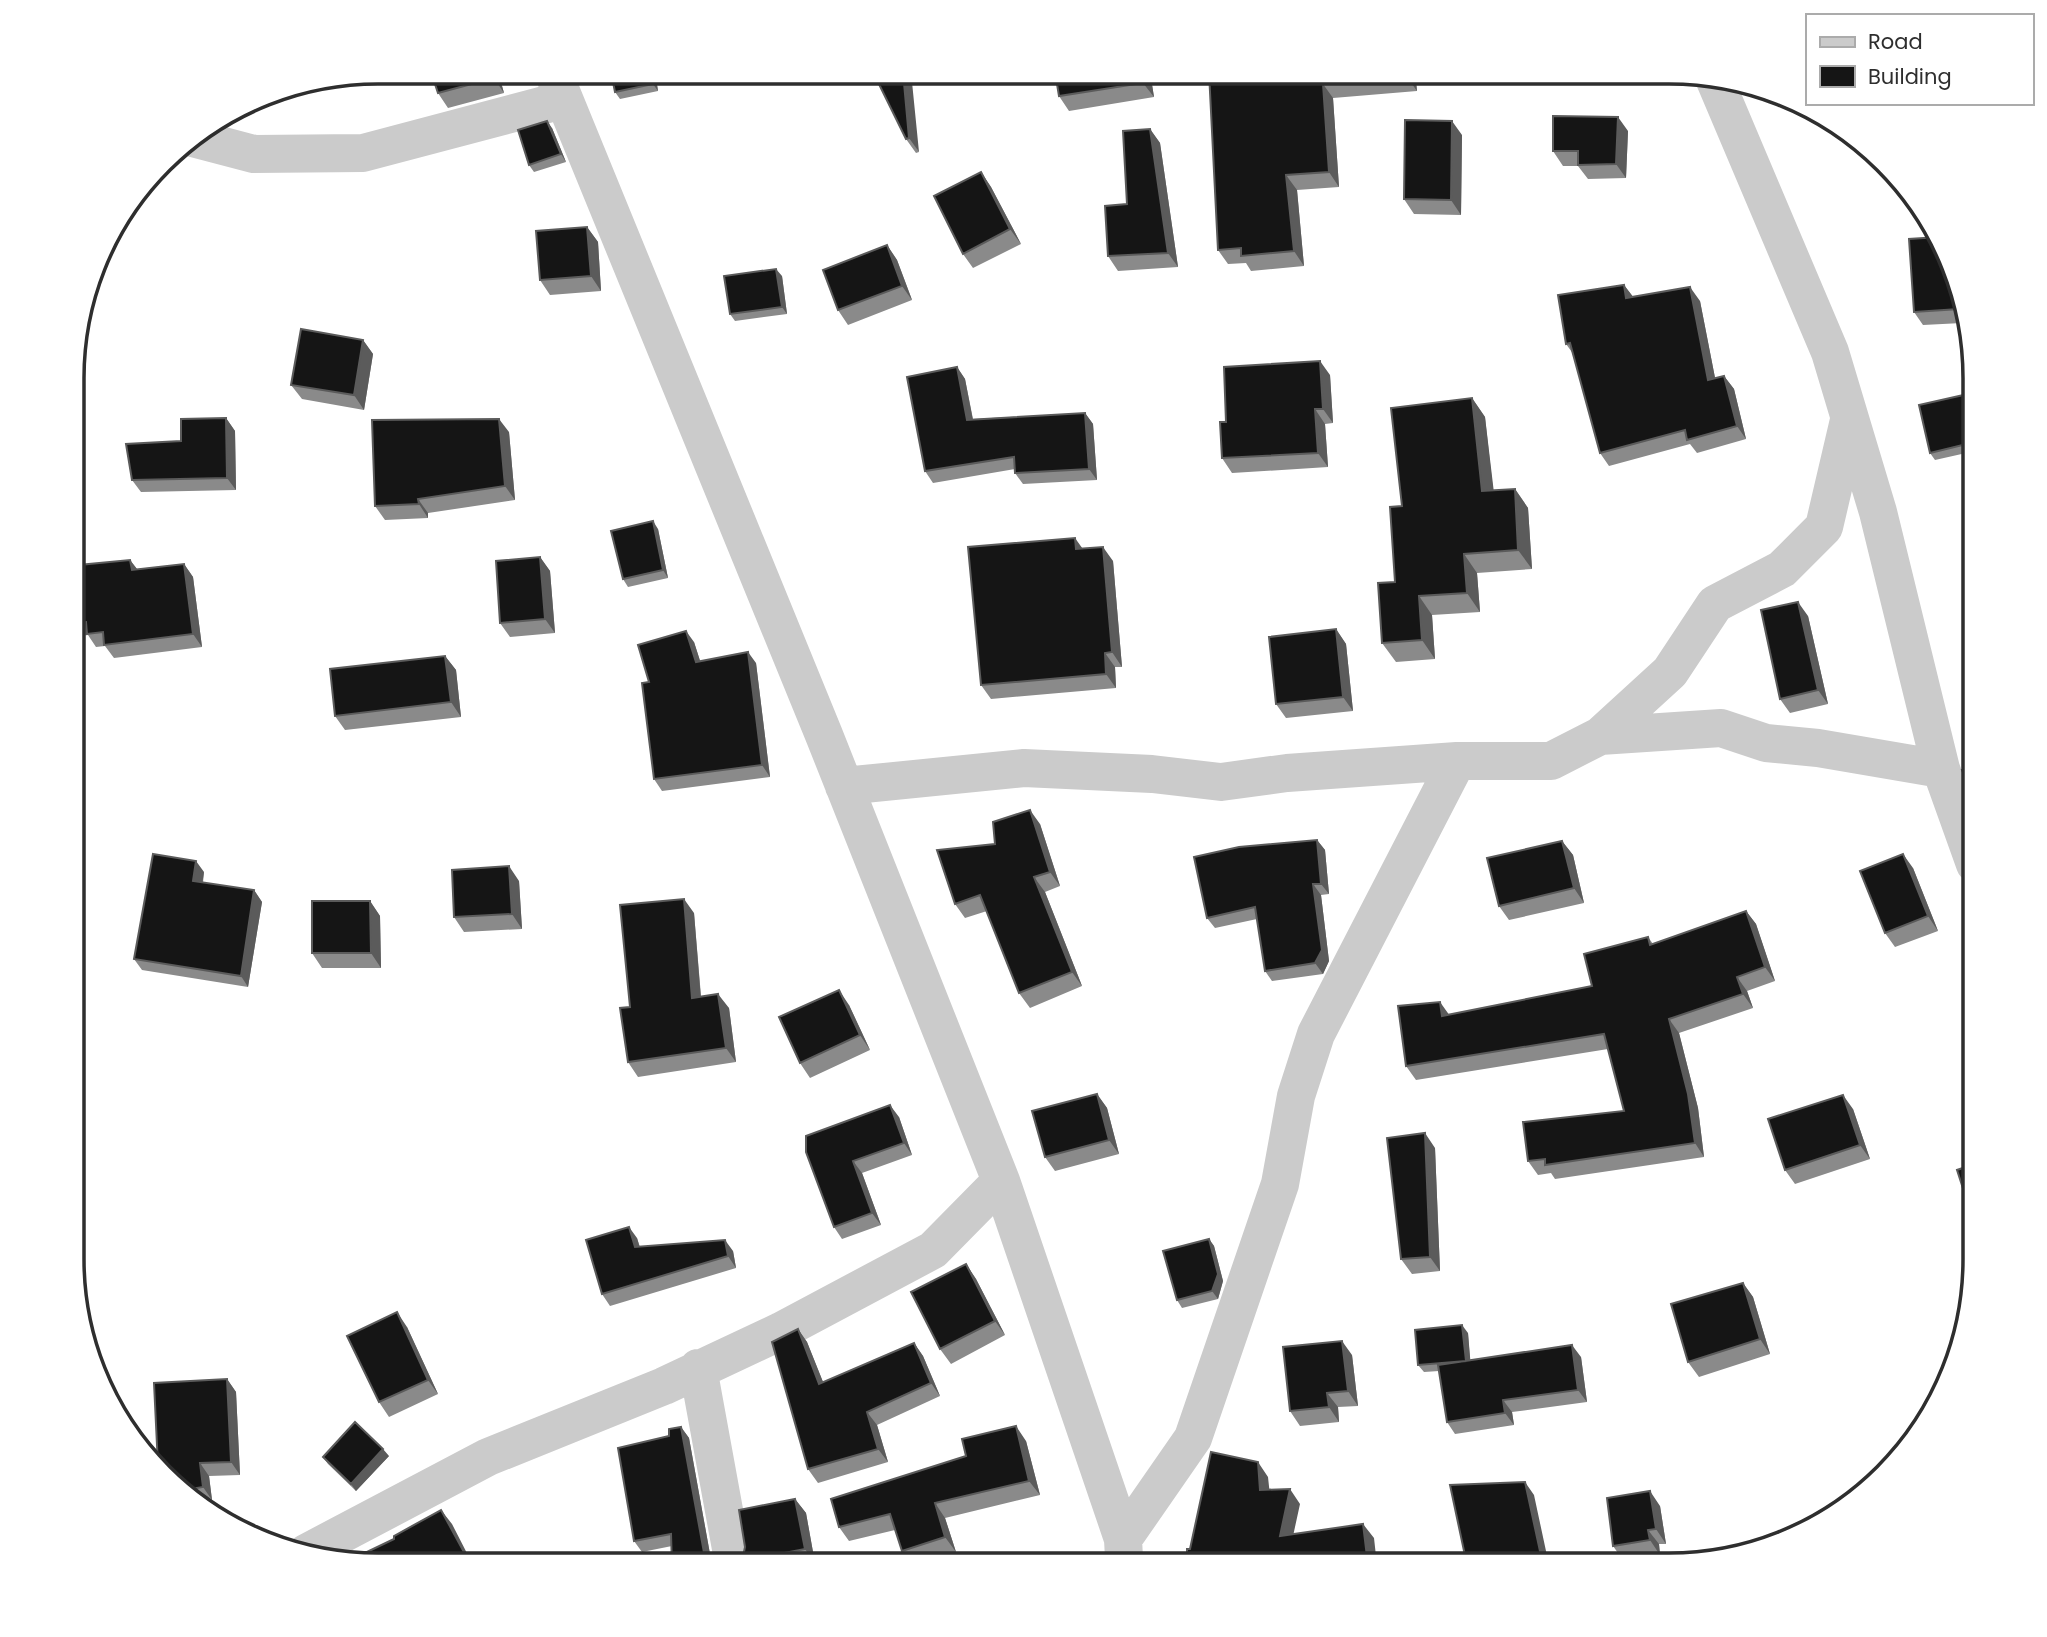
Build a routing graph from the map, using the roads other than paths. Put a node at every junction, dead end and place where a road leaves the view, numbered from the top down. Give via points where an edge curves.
1 (558, 86) edge
2 (1718, 89) edge
3 (205, 141) edge
4 (1850, 419) junction
5 (1600, 736) junction
6 (1457, 761) junction
7 (1941, 769) junction
8 (844, 786) junction
9 (1963, 824) edge
10 (1001, 1181) junction
11 (698, 1368) junction
12 (318, 1547) edge
13 (1124, 1552) edge
14 (732, 1553) edge

1 - 3 street via 363,153 254,154
1 - 8 street
2 - 4 street via 1815,316
4 - 5 street via 1824,527 1782,569 1715,604 1670,672
4 - 7 street via 1878,512
5 - 6 street via 1551,761
5 - 7 street via 1721,728 1766,743
6 - 8 street via 1221,782 1024,768
6 - 13 street via 1316,1034 1296,1096 1280,1184 1193,1437
7 - 9 street
8 - 10 street
10 - 11 street via 933,1250 781,1331
10 - 13 street
11 - 12 street via 488,1457
11 - 14 street

